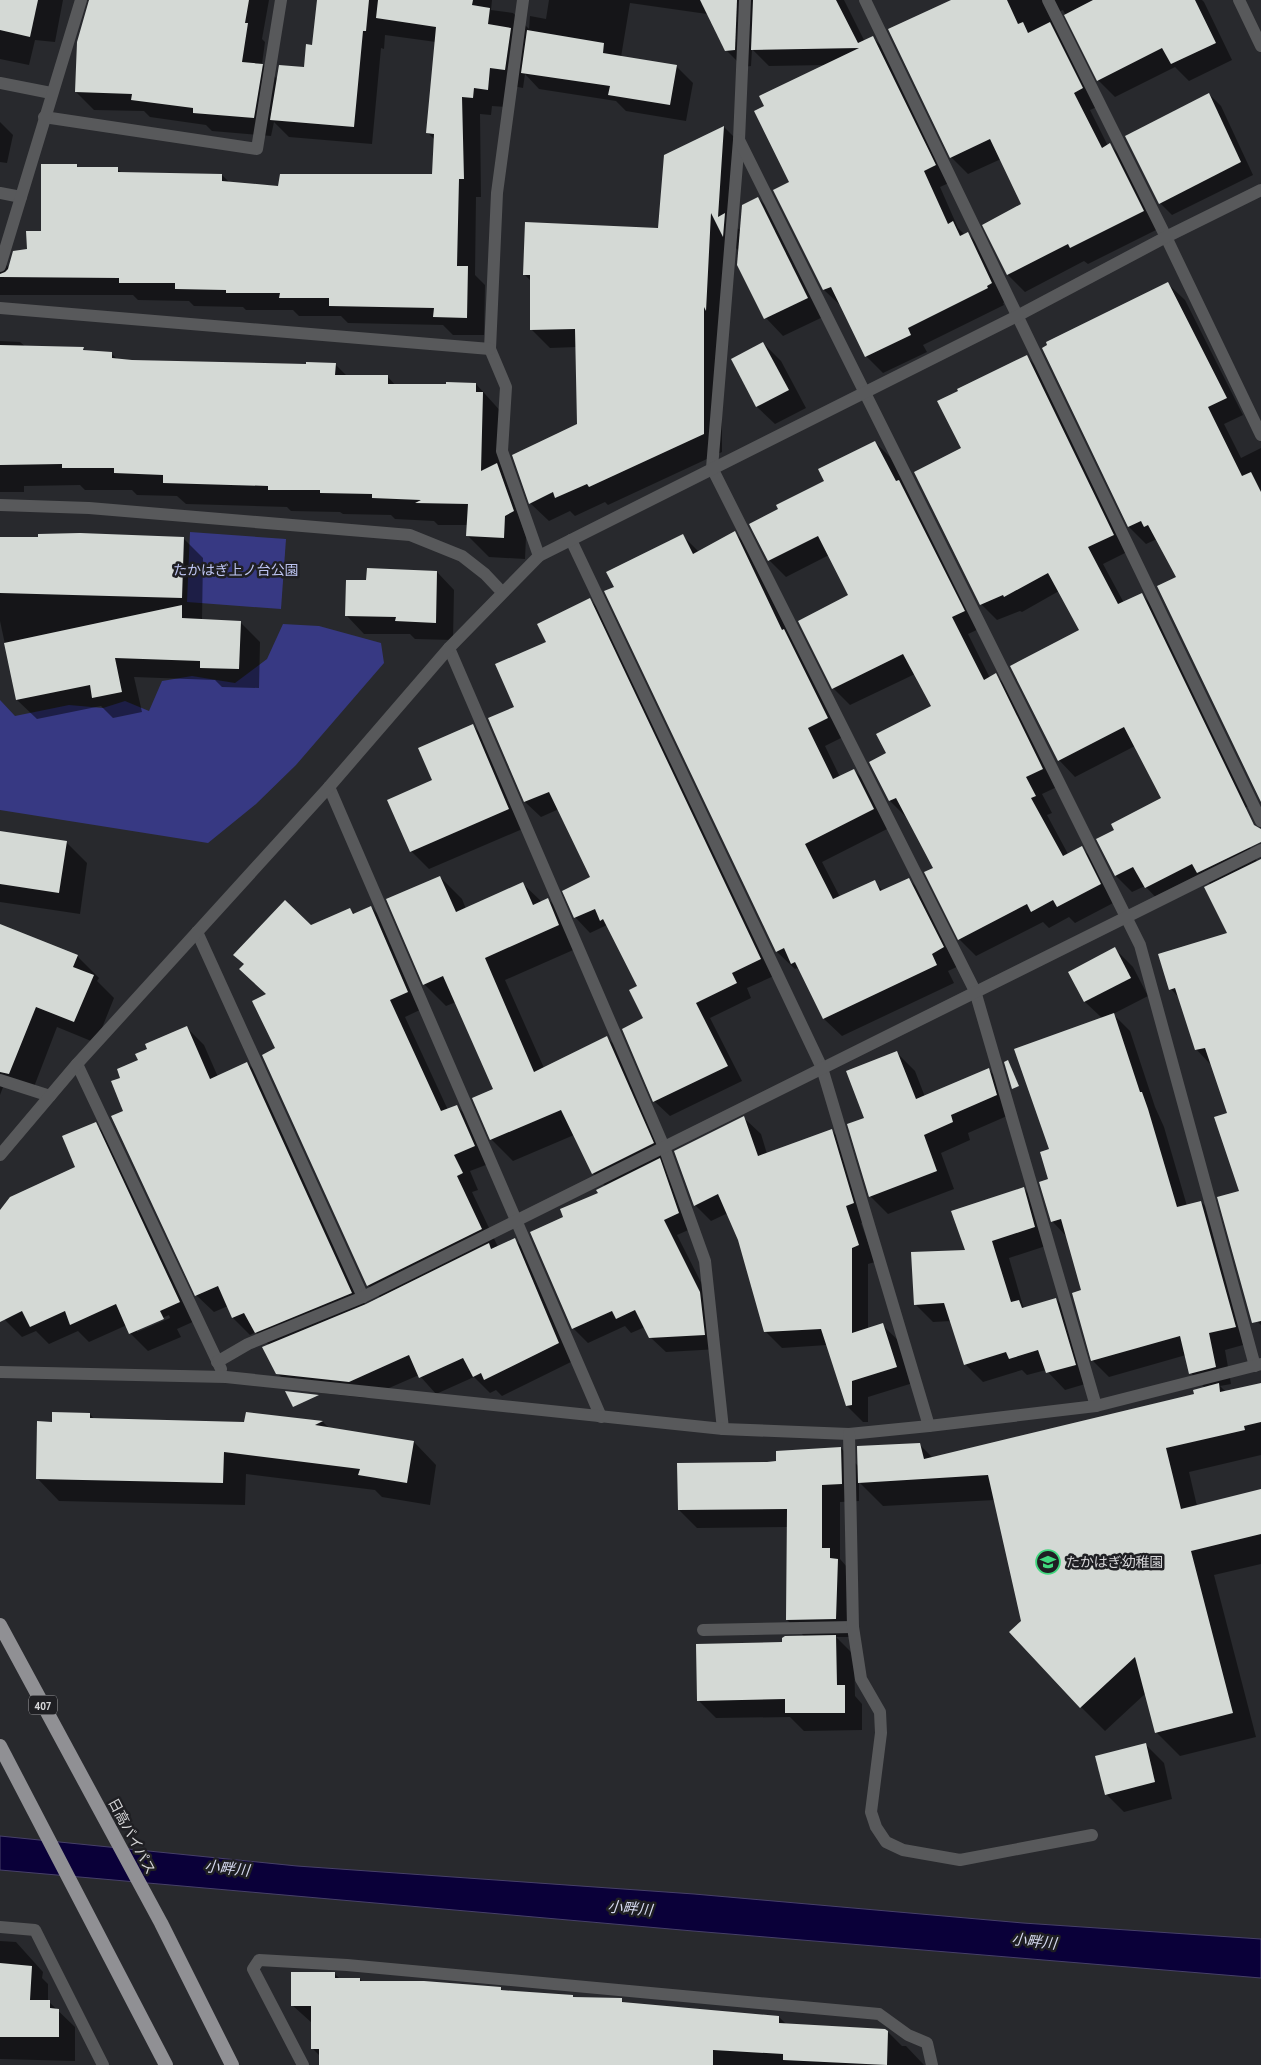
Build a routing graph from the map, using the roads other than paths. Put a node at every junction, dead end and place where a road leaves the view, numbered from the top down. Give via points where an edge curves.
1 (81, 0) edge
2 (281, 0) edge
3 (523, 0) edge
4 (745, 0) edge
5 (865, 0) edge
6 (1048, 0) edge
7 (1239, 0) edge
8 (1261, 46) edge
9 (0, 83) edge
10 (52, 93) junction
11 (44, 117) junction
12 (739, 140) junction
13 (1261, 190) edge
14 (0, 193) edge
15 (21, 197) junction
16 (1166, 237) junction
17 (0, 266) edge
18 (0, 308) edge
19 (1018, 315) junction
20 (490, 348) junction
21 (864, 392) junction
22 (1261, 435) edge
23 (712, 468) junction
24 (0, 505) edge
25 (571, 540) junction
26 (538, 556) junction
27 (502, 592) junction
28 (449, 648) junction
29 (329, 787) junction
30 (1261, 822) edge
31 (1261, 850) edge
32 (1126, 916) junction
33 (197, 932) junction
34 (975, 991) junction
35 (77, 1064) junction
36 (822, 1068) junction
37 (0, 1080) edge
38 (50, 1096) junction
39 (664, 1147) junction
40 (0, 1156) edge
41 (517, 1220) junction
42 (363, 1297) junction
43 (217, 1362) junction
44 (1258, 1365) edge
45 (0, 1372) edge
46 (226, 1377) junction
47 (1096, 1406) junction
48 (601, 1417) junction
49 (929, 1426) junction
50 (723, 1429) junction
51 (849, 1434) junction
52 (0, 1625) edge
53 (853, 1628) junction
54 (703, 1630) dead end
55 (0, 1746) edge
56 (1092, 1835) dead end
57 (0, 1927) edge
58 (104, 2065) edge
59 (166, 2065) edge
60 (232, 2065) edge
61 (303, 2065) edge
62 (932, 2065) edge

1 - 10 street
2 - 11 street via 257,148
3 - 20 street via 497,193
4 - 12 street
5 - 19 street
6 - 16 street
7 - 8 street
9 - 10 street
10 - 11 street
11 - 15 street
12 - 21 street
12 - 23 street
13 - 16 street
14 - 15 street
15 - 17 street
16 - 19 street
16 - 22 street
18 - 20 street
19 - 21 street
19 - 30 street
20 - 26 street via 506,387 502,451
21 - 23 street
21 - 32 street
23 - 25 street
23 - 34 street
24 - 27 street via 89,508 410,535 462,556
25 - 26 street
25 - 36 street
26 - 27 street
27 - 28 street
28 - 29 street
28 - 39 street
29 - 33 street
29 - 41 street
31 - 32 street
32 - 34 street
32 - 44 street via 1140,945
33 - 35 street
33 - 42 street
34 - 36 street
34 - 47 street
35 - 38 street
35 - 43 street
36 - 39 street
36 - 49 street
37 - 38 street
38 - 40 street
39 - 41 street
39 - 50 street via 705,1261
41 - 42 street
41 - 48 street
42 - 43 street via 248,1344
43 - 46 street
44 - 47 street
45 - 46 street
46 - 48 street
47 - 49 street
48 - 50 street
49 - 51 street
50 - 51 street
51 - 53 street
52 - 60 highway, 日高バイパス / 407 via 161,1923
53 - 54 street
53 - 56 street via 861,1679 880,1712 881,1733 871,1812 876,1828 886,1842 903,1850 960,1860
55 - 59 highway
57 - 58 street via 35,1930
61 - 62 street via 253,1968 258,1960 347,1965 879,2014 908,2035 927,2042

